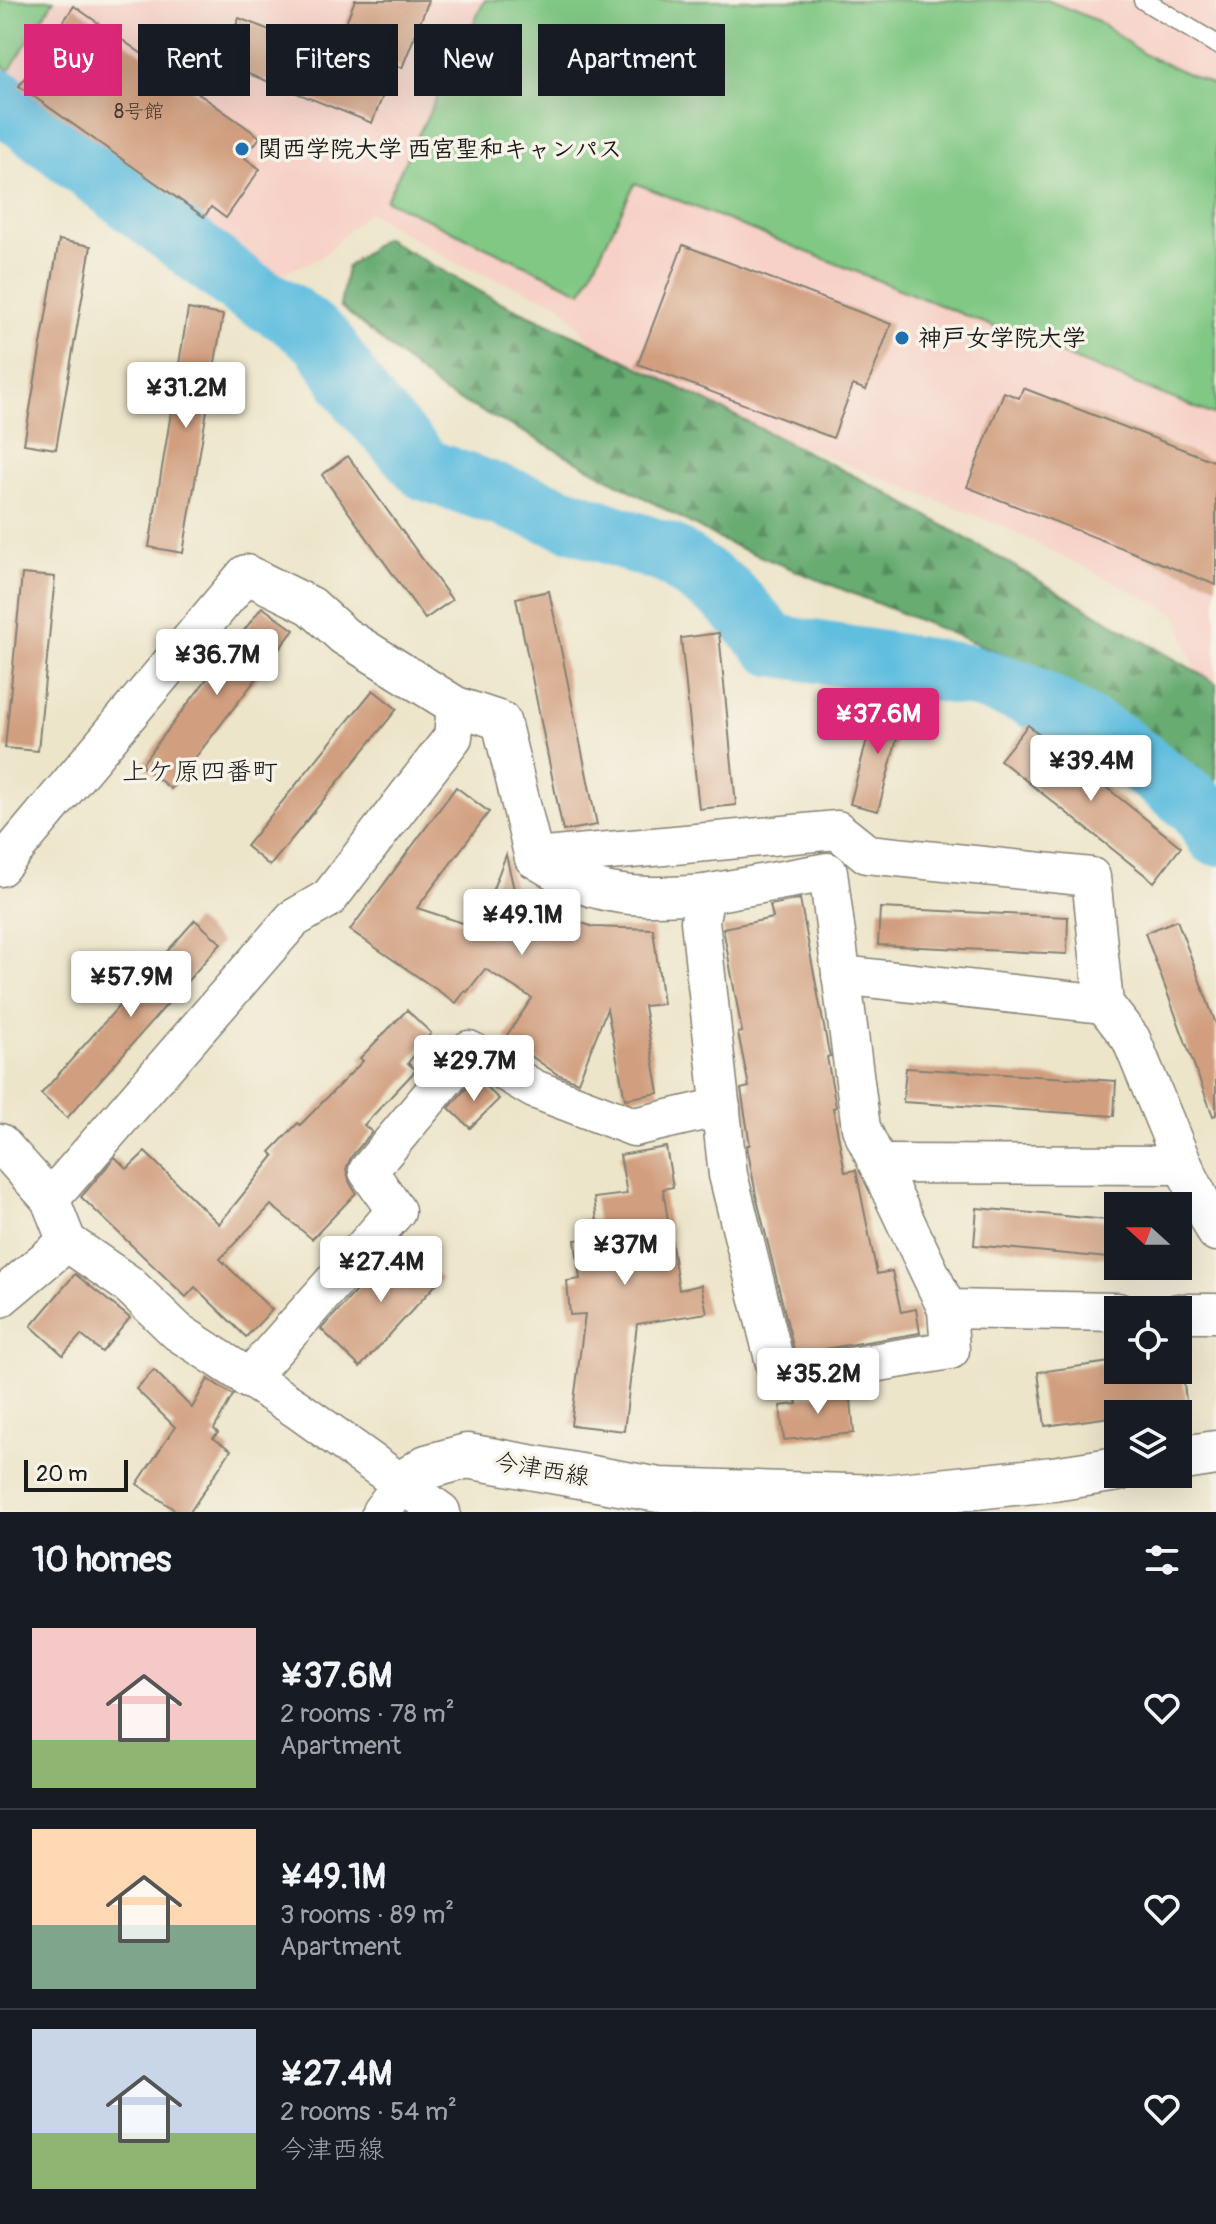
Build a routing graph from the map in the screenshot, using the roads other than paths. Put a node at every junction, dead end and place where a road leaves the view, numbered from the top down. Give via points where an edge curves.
1 (1143, 0) edge
2 (1216, 44) edge
3 (456, 706) junction
4 (534, 858) junction
5 (0, 867) edge
6 (705, 894) junction
7 (841, 975) junction
8 (1104, 1004) junction
9 (721, 1107) junction
10 (0, 1143) edge
11 (878, 1164) junction
12 (1183, 1165) junction
13 (50, 1199) junction
14 (1216, 1232) edge
15 (67, 1242) junction
16 (0, 1298) edge
17 (947, 1309) junction
18 (1104, 1312) edge
19 (1192, 1313) edge
20 (1216, 1313) edge
21 (248, 1379) junction
22 (1216, 1453) edge
23 (1192, 1457) edge
24 (1104, 1471) edge
25 (392, 1498) edge
26 (441, 1512) edge

1 - 2 lane
3 - 4 street via 501,721
3 - 5 street via 344,636 311,606 246,574
3 - 13 street via 453,737 329,898 293,919
4 - 6 street via 598,890 654,897
4 - 8 street via 837,830 867,854 1091,877
6 - 7 street via 828,872
6 - 9 street via 700,921
7 - 8 street
7 - 11 street via 861,1128
8 - 12 street via 1131,1039
9 - 17 street via 728,1175 779,1379 950,1350
9 - 21 street via 634,1127 534,1089 469,1050 368,1171 396,1211
10 - 13 street
11 - 12 street
11 - 17 street
12 - 14 street
13 - 15 street
15 - 16 street
15 - 21 street via 128,1284 178,1332
17 - 18 street
19 - 20 street
21 - 25 street via 297,1409
22 - 23 street
24 - 25 street, 今津西線 via 882,1497 659,1490 467,1456 427,1467
25 - 26 street

